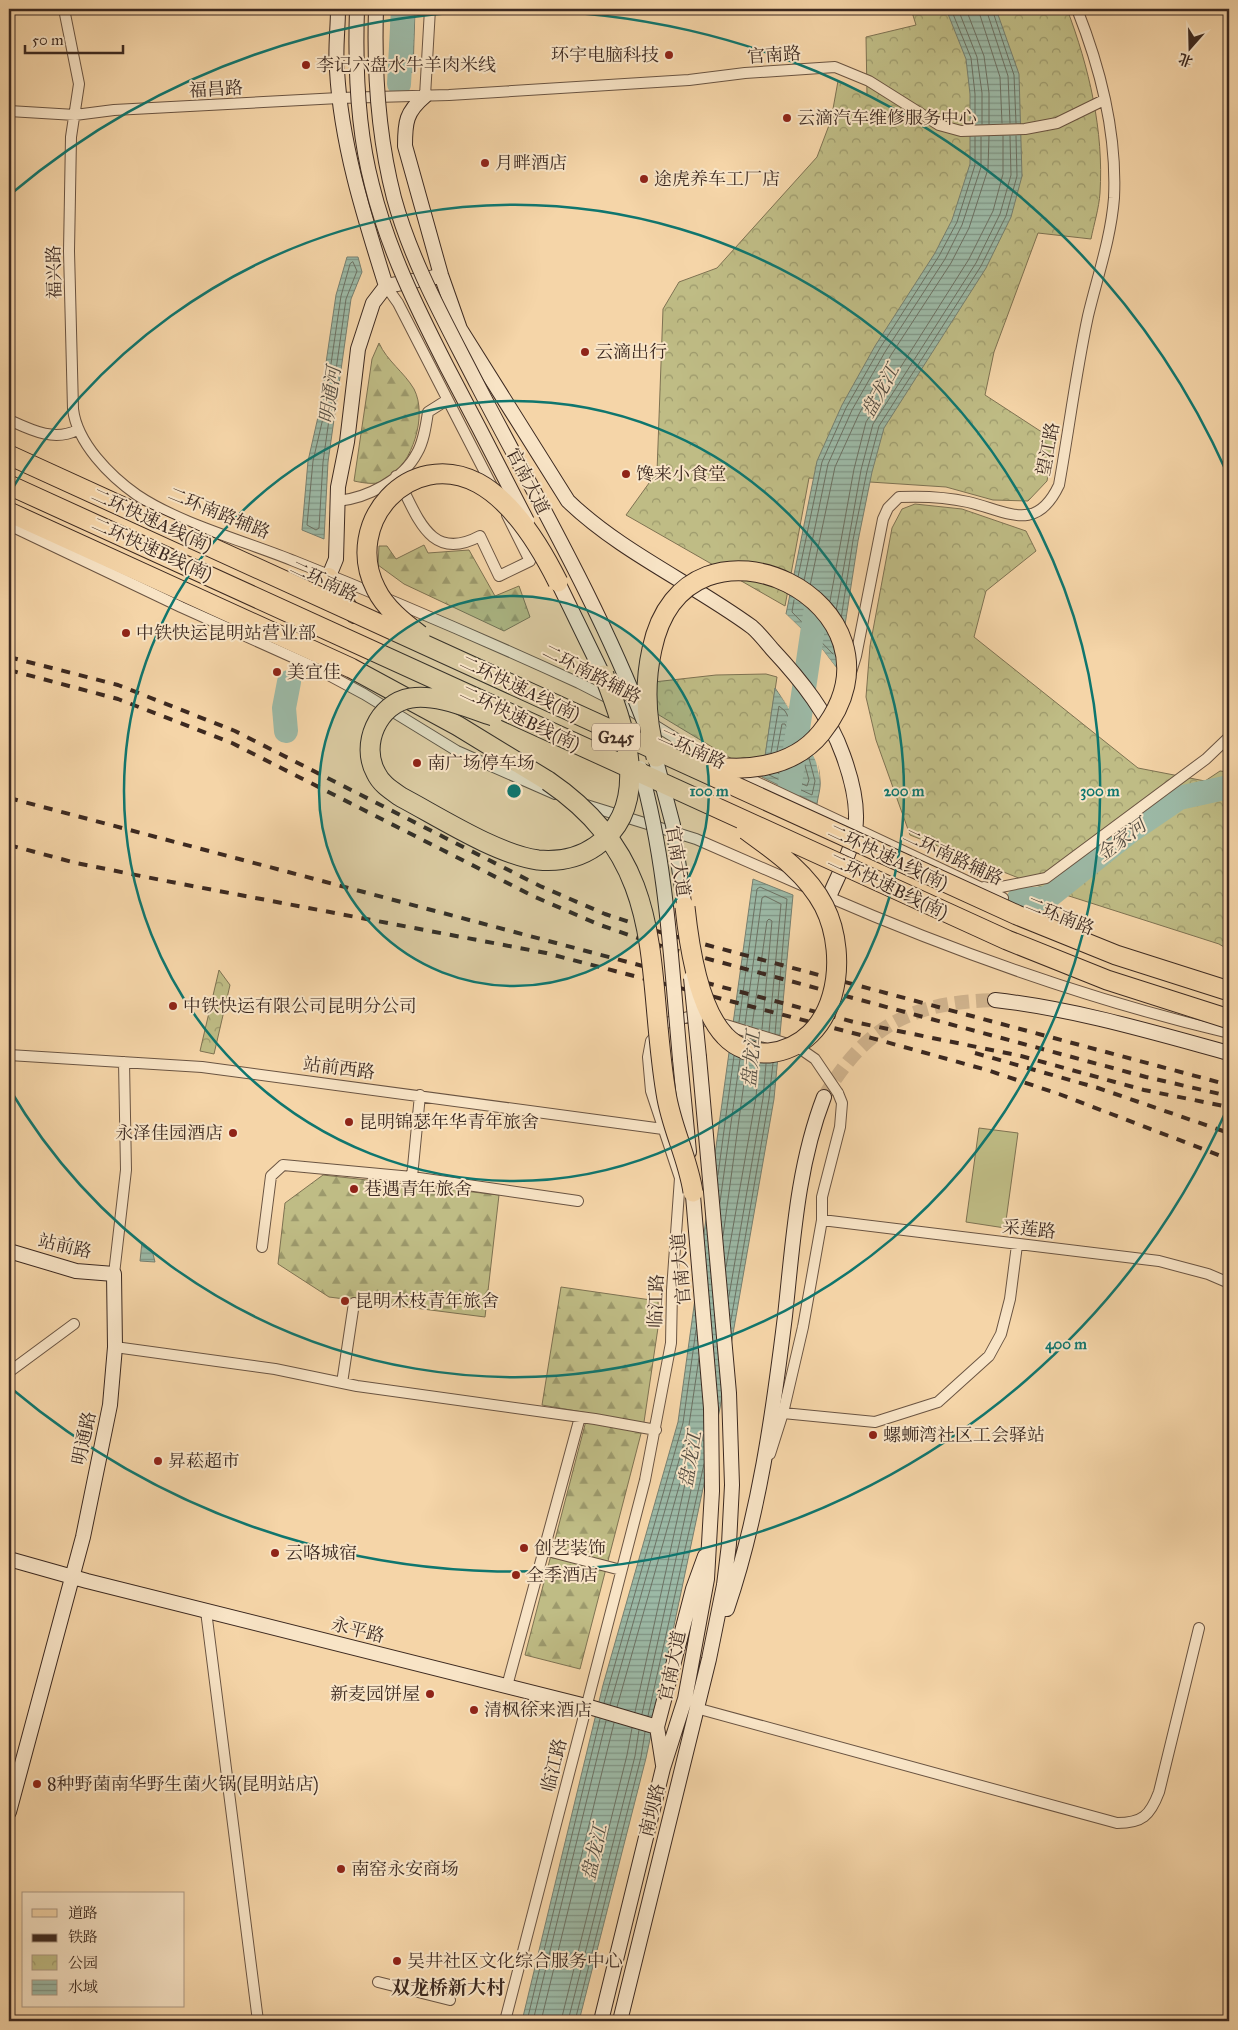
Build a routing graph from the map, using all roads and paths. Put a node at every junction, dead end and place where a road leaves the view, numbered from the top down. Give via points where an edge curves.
1 (64, 9) edge
2 (338, 9) edge
3 (357, 9) edge
4 (376, 9) edge
5 (430, 9) edge
6 (1077, 9) edge
7 (425, 96) junction
8 (339, 98) junction
9 (1104, 100) junction
10 (9, 111) edge
11 (75, 115) junction
12 (441, 275) junction
13 (386, 286) junction
14 (448, 400) junction
15 (9, 420) edge
16 (77, 430) junction
17 (13, 458) edge
18 (396, 476) junction
19 (9, 483) edge
20 (338, 501) junction
21 (9, 512) edge
22 (9, 525) edge
23 (329, 576) junction
24 (558, 582) junction
25 (355, 617) junction
26 (247, 621) junction
27 (218, 624) junction
28 (269, 631) junction
29 (286, 654) junction
30 (604, 675) junction
31 (493, 676) junction
32 (829, 723) junction
33 (1229, 737) edge
34 (644, 745) junction
35 (598, 753) junction
36 (664, 780) junction
37 (853, 837) junction
38 (844, 862) junction
39 (976, 886) junction
40 (829, 897) junction
41 (686, 907) junction
42 (1229, 982) edge
43 (1229, 991) edge
44 (1229, 996) edge
45 (995, 1000) tunnel mouth
46 (1229, 1017) edge
47 (1229, 1033) edge
48 (9, 1054) edge
49 (1229, 1054) edge
50 (124, 1062) junction
51 (420, 1095) junction
52 (824, 1097) tunnel mouth
53 (663, 1129) junction
54 (412, 1177) junction
55 (693, 1192) junction
56 (578, 1201) dead end
57 (822, 1220) junction
58 (1018, 1245) junction
59 (262, 1247) dead end
60 (9, 1251) edge
61 (114, 1274) junction
62 (1229, 1283) edge
63 (354, 1303) dead end
64 (74, 1324) dead end
65 (115, 1348) junction
66 (9, 1372) edge
67 (342, 1383) junction
68 (783, 1413) junction
69 (580, 1417) junction
70 (656, 1430) junction
71 (759, 1483) junction
72 (710, 1544) junction
73 (544, 1550) junction
74 (9, 1559) edge
75 (621, 1570) junction
76 (72, 1576) junction
77 (720, 1608) joint
78 (206, 1611) junction
79 (1199, 1628) dead end
80 (506, 1686) junction
81 (591, 1707) junction
82 (696, 1708) junction
83 (680, 1717) joint
84 (654, 1726) junction
85 (663, 1768) junction
86 (9, 1812) edge
87 (378, 1982) dead end
88 (450, 2000) dead end
89 (258, 2021) edge
90 (505, 2021) edge
91 (601, 2021) edge
92 (620, 2021) edge

1 - 11 street, 福兴路 via 78,73
2 - 8 main road via 336,68
3 - 24 main road, 官南大道, bridge via 361,126 372,184 390,244 423,319
4 - 36 main road, 官南大道, bridge via 376,77 382,142 407,237 433,297 610,645 647,730
5 - 7 street
6 - 9 street, 望江路 via 1093,48
7 - 8 street, 福昌路
7 - 9 street, 官南路 via 689,80 835,67 869,81 939,125 961,131 1025,129 1057,123
7 - 12 main road via 411,108 405,127 405,146
8 - 11 street, 福昌路
8 - 13 main road via 361,207
9 - 32 street, 望江路 via 1112,146 1114,198 1088,318 1059,485 1051,502 1032,515 1013,516 967,502 917,496 899,498 888,508 883,519 856,656
10 - 11 street, 福昌路
11 - 16 street, 福兴路 via 71,137 69,251 73,409
12 - 13 main road
12 - 32 main road via 460,329 568,500 586,519 613,539 753,628 786,663
13 - 14 street
13 - 20 main road via 372,303 358,349
14 - 18 street via 428,412 418,453
14 - 18 street via 530,561 499,576 480,536 452,544 429,536
15 - 16 street via 52,435 60,436
16 - 23 street, 二环南路辅路 via 110,472 144,498 194,522
17 - 25 main road, 二环南路 / G245
17 - 31 highway, 二环快速A线(南), bridge
18 - 20 street via 384,486 350,500
19 - 35 highway, 二环快速B线(南), bridge
19 - 38 main road, G245
20 - 23 main road via 336,559
21 - 26 highway
22 - 27 street
23 - 25 main road
23 - 37 street, 二环南路辅路 via 579,682 704,757
24 - 30 main road, 官南大道, bridge
24 - 31 highway, bridge via 526,529 502,501 478,483 453,475 427,476 403,484 384,501 373,522 367,545 368,568 376,590 390,609 423,638
25 - 37 main road, 二环南路 / G245
26 - 27 highway
26 - 28 highway
27 - 29 street
28 - 29 highway
28 - 55 highway, bridge via 351,668 465,730 562,790 587,812 618,851 632,878 644,914 666,1093
29 - 40 street via 341,681 433,738 490,767 561,796 696,839
30 - 35 highway, bridge via 626,742 630,787 610,833 601,843 578,856 552,860 524,856 456,826 385,785 375,772 370,749 377,723 388,709 400,701 418,697 499,718
30 - 55 main road, 官南大道, bridge via 635,754 659,851
31 - 34 highway, 二环快速A线(南), bridge
32 - 37 main road via 841,748 850,780
33 - 39 street via 1206,759 1046,878 991,889
34 - 36 highway, bridge via 652,748 661,752 687,761 735,768 778,762 809,745 828,724 836,709 845,676 841,642 825,610 797,586 758,572 719,573 702,579 676,598 659,626 648,671 651,740 653,747 656,755 658,764
34 - 43 highway, 二环快速A线(南), bridge via 1052,930 1148,966
35 - 36 highway, 二环快速B线(南), bridge
36 - 41 main road, 官南大道, bridge
36 - 41 highway, bridge via 719,811 769,847 806,880 823,905 834,931 837,972 826,1012 807,1037 791,1047 766,1053 743,1049 724,1036 704,999
36 - 46 highway, 二环快速B线(南), bridge via 1041,955 1140,992
37 - 38 main road
37 - 39 street, 二环南路辅路
37 - 44 main road, 二环南路 / G245 via 1074,944
38 - 40 main road
38 - 46 main road, G245 via 1076,965
39 - 42 street, 二环南路辅路 via 1083,934
40 - 47 street via 937,942 1070,990
41 - 77 main road, 官南大道, bridge via 730,1393 732,1485 729,1544
45 - 49 main road via 1100,1019
48 - 50 street, 站前西路
50 - 51 street, 站前西路 via 202,1067
50 - 61 street, 明通路 via 126,1170
51 - 53 street, 站前西路
51 - 54 street
52 - 71 main road via 812,1127 805,1160
53 - 57 street, 临江路, bridge via 651,1091 648,1057 651,1041 666,1023 688,1017 726,1025 807,1051 842,1103 840,1127 822,1197
53 - 70 street, 临江路 via 680,1178 680,1187 670,1343
54 - 56 street
54 - 59 street via 283,1164 271,1176
55 - 72 main road, 官南大道 via 711,1408
57 - 58 street, 采莲路
57 - 68 street, 临江路 via 803,1327
58 - 62 street, 采莲路 via 1159,1261
58 - 68 street via 1001,1334 989,1356 938,1402 875,1422
60 - 61 main road, 站前路 via 76,1271
61 - 65 main road, 明通路
63 - 67 street
64 - 66 street
65 - 67 street via 274,1369
65 - 76 main road, 明通路 via 110,1405
67 - 69 street
68 - 71 street, 临江路
69 - 70 street
69 - 73 street
70 - 75 street, 临江路
71 - 82 main road via 739,1570
72 - 83 main road, 官南大道 via 702,1613
72 - 84 main road via 692,1589
73 - 75 street
73 - 80 street
74 - 76 main road, 永平路
75 - 81 street, 临江路
76 - 78 main road, 永平路
76 - 86 main road, 明通路
77 - 82 main road, 南坝路
78 - 80 main road, 永平路
78 - 89 street
79 - 82 street via 1159,1792 1147,1814 1130,1823 1117,1823
80 - 81 main road, 永平路
81 - 84 main road, 永平路
81 - 90 street, 临江路
82 - 92 main road, 南坝路
83 - 85 main road, 南坝路
84 - 85 main road
85 - 91 main road, 南坝路
87 - 88 street

